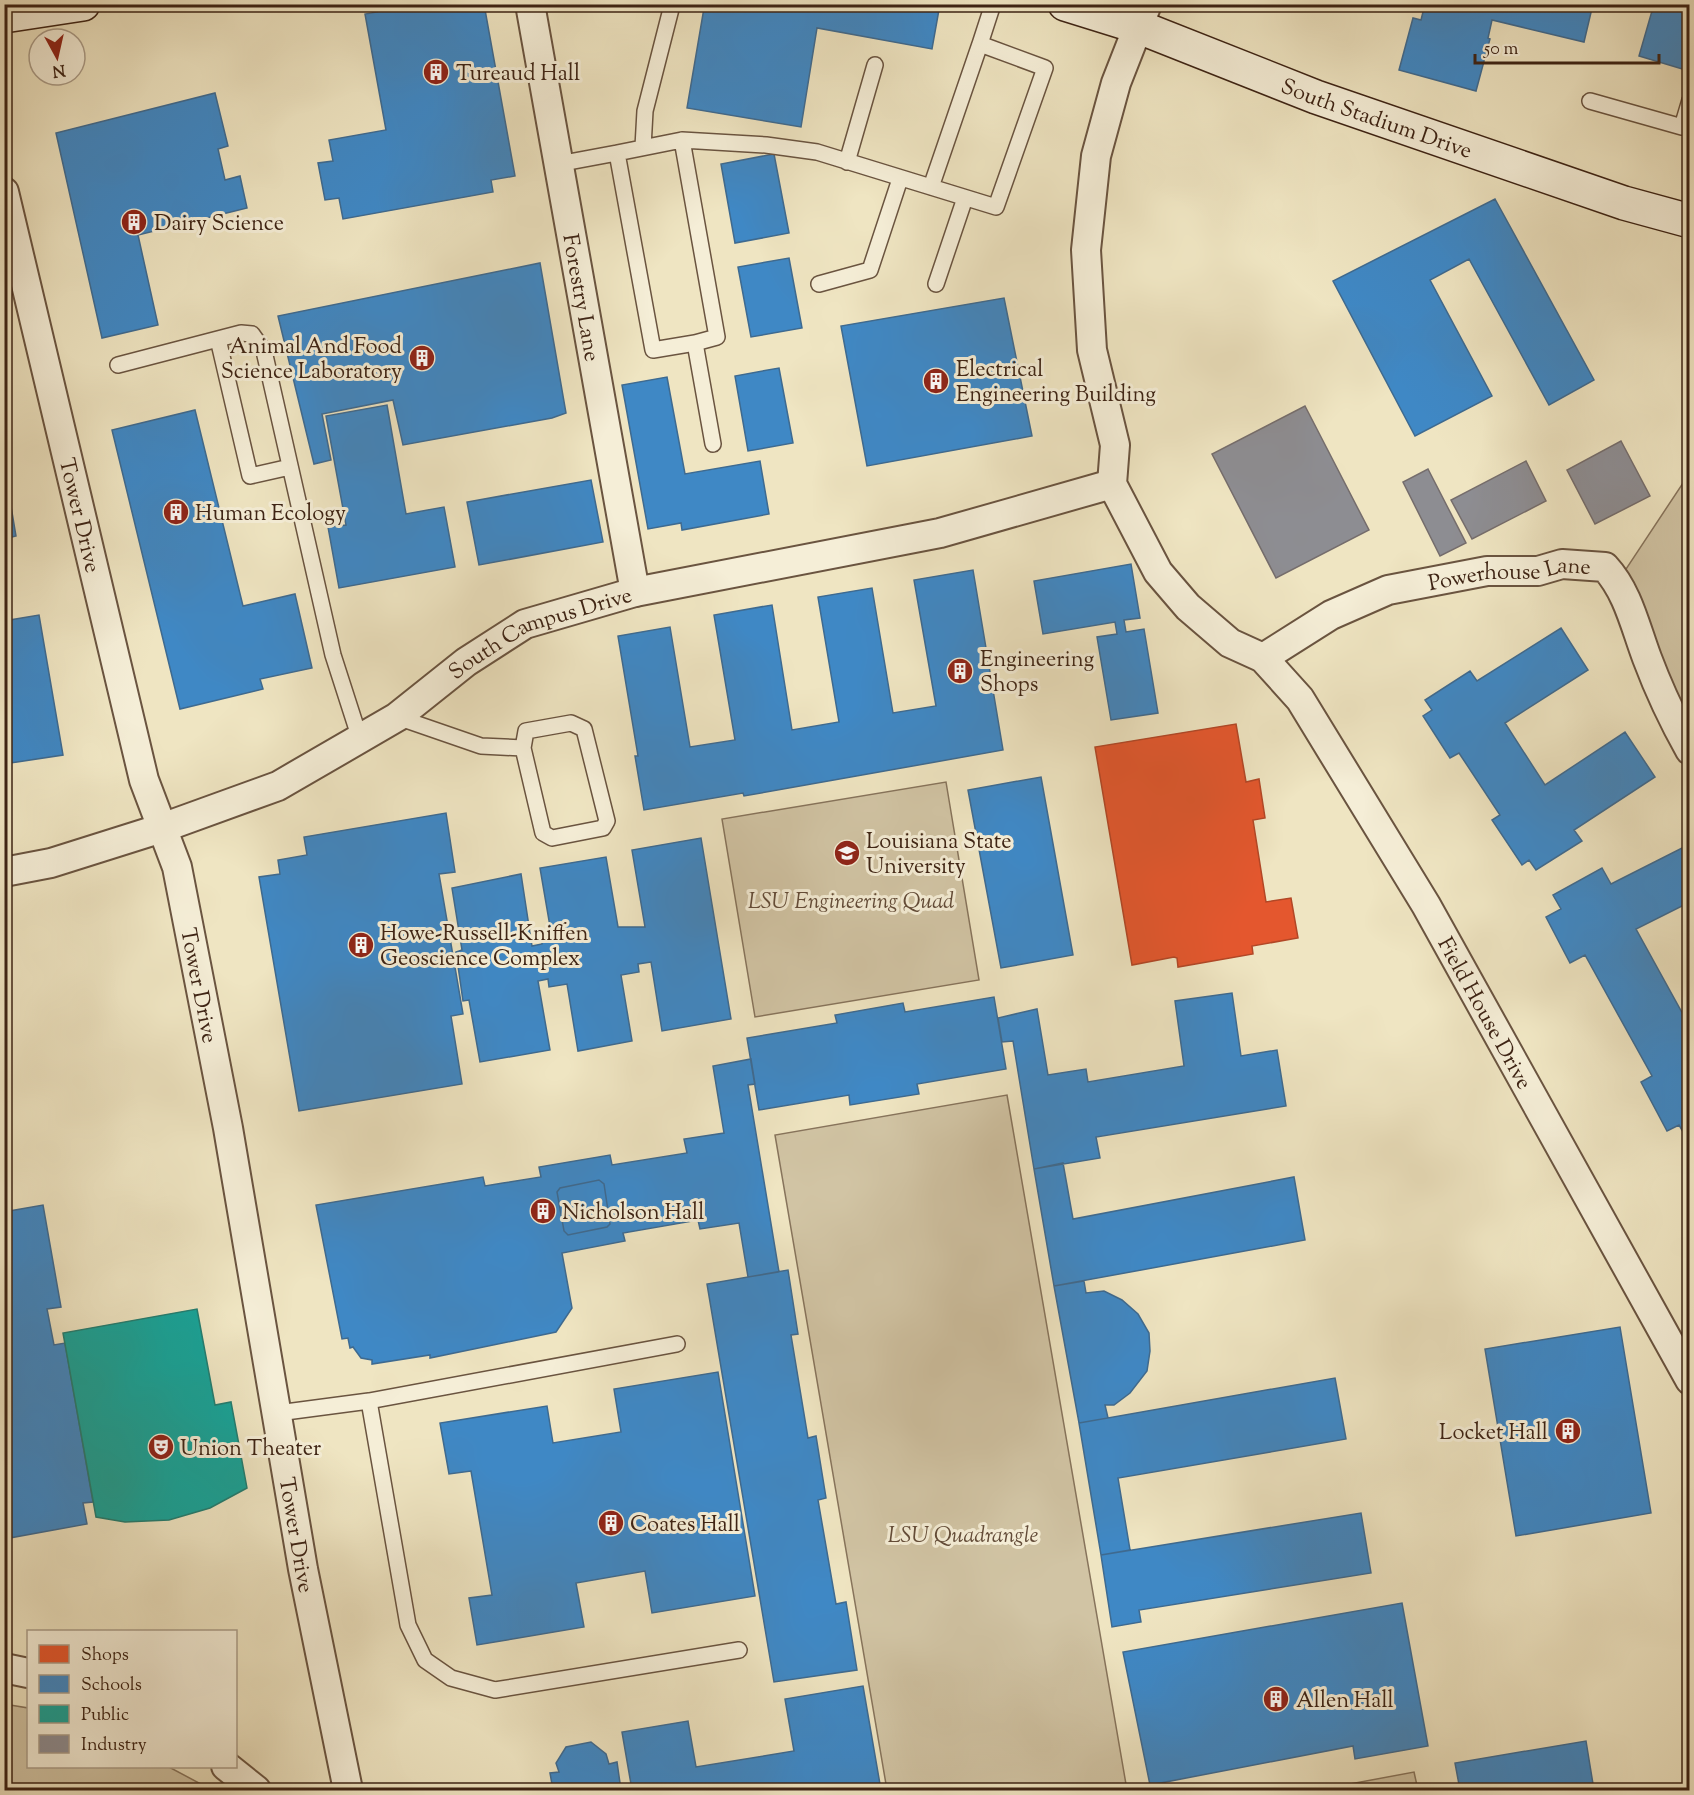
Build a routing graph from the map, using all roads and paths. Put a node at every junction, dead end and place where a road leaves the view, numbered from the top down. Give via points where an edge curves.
1 (83, 4) edge
2 (530, 4) edge
3 (993, 4) edge
4 (1065, 4) edge
5 (671, 9) dead end
6 (4, 16) edge
7 (1143, 16) edge
8 (980, 44) junction
9 (875, 65) dead end
10 (1689, 100) edge
11 (1590, 101) dead end
12 (682, 140) junction
13 (643, 147) junction
14 (617, 153) junction
15 (847, 162) junction
16 (558, 164) junction
17 (900, 178) junction
18 (931, 187) junction
19 (4, 192) edge
20 (965, 198) junction
21 (1689, 221) edge
22 (819, 284) dead end
23 (936, 284) dead end
24 (218, 339) junction
25 (695, 343) junction
26 (118, 364) dead end
27 (713, 444) dead end
28 (290, 466) junction
29 (1112, 484) junction
30 (635, 591) junction
31 (1263, 658) junction
32 (397, 717) junction
33 (360, 739) junction
34 (523, 748) junction
35 (1689, 750) edge
36 (162, 828) junction
37 (4, 872) edge
38 (677, 1344) dead end
39 (1689, 1380) edge
40 (369, 1401) junction
41 (278, 1413) junction
42 (739, 1650) dead end
43 (4, 1668) edge
44 (27, 1673) edge
45 (227, 1768) edge
46 (256, 1791) edge
47 (348, 1791) edge

1 - 6 street
2 - 16 street, Forestry Lane
3 - 8 lane
4 - 7 street, South Stadium Drive
5 - 13 lane via 645,111
7 - 21 street, South Stadium Drive via 1316,97
7 - 29 street via 1116,83 1095,156 1086,250 1092,350 1115,446
8 - 18 lane
8 - 20 lane via 1045,68 996,207
9 - 15 lane
10 - 11 lane via 1682,127
12 - 13 lane
12 - 15 lane via 766,145 817,152
12 - 25 lane via 717,337
13 - 14 lane
14 - 16 lane
14 - 25 lane via 653,350
15 - 17 lane
16 - 30 street, Forestry Lane
17 - 18 lane
17 - 22 lane via 870,270
18 - 20 lane
19 - 36 street, Tower Drive via 144,780
20 - 23 lane
24 - 26 lane
24 - 28 lane via 252,334 264,351
24 - 28 lane via 250,476
25 - 27 lane
28 - 33 lane via 333,655
29 - 30 street, South Campus Drive via 940,533
29 - 31 street via 1158,572 1188,607 1230,643
30 - 32 street, South Campus Drive via 525,624 466,662
31 - 35 street, Powerhouse Lane via 1331,615 1388,590 1487,571 1538,571 1562,564 1605,567 1626,600 1671,717
31 - 39 street, Field House Drive via 1300,699 1426,905
32 - 33 street, South Campus Drive
32 - 34 lane via 481,746
33 - 36 street, South Campus Drive via 278,786
34 - 34 lane via 543,833 552,838 603,828 607,821 584,729 572,723 526,731
36 - 37 street, South Campus Drive via 51,863
36 - 41 street, Tower Drive via 177,867
38 - 40 lane
40 - 41 lane
40 - 42 lane via 408,1625 425,1660 451,1678 495,1690
41 - 47 street, Tower Drive via 303,1569
43 - 44 street
45 - 46 street

